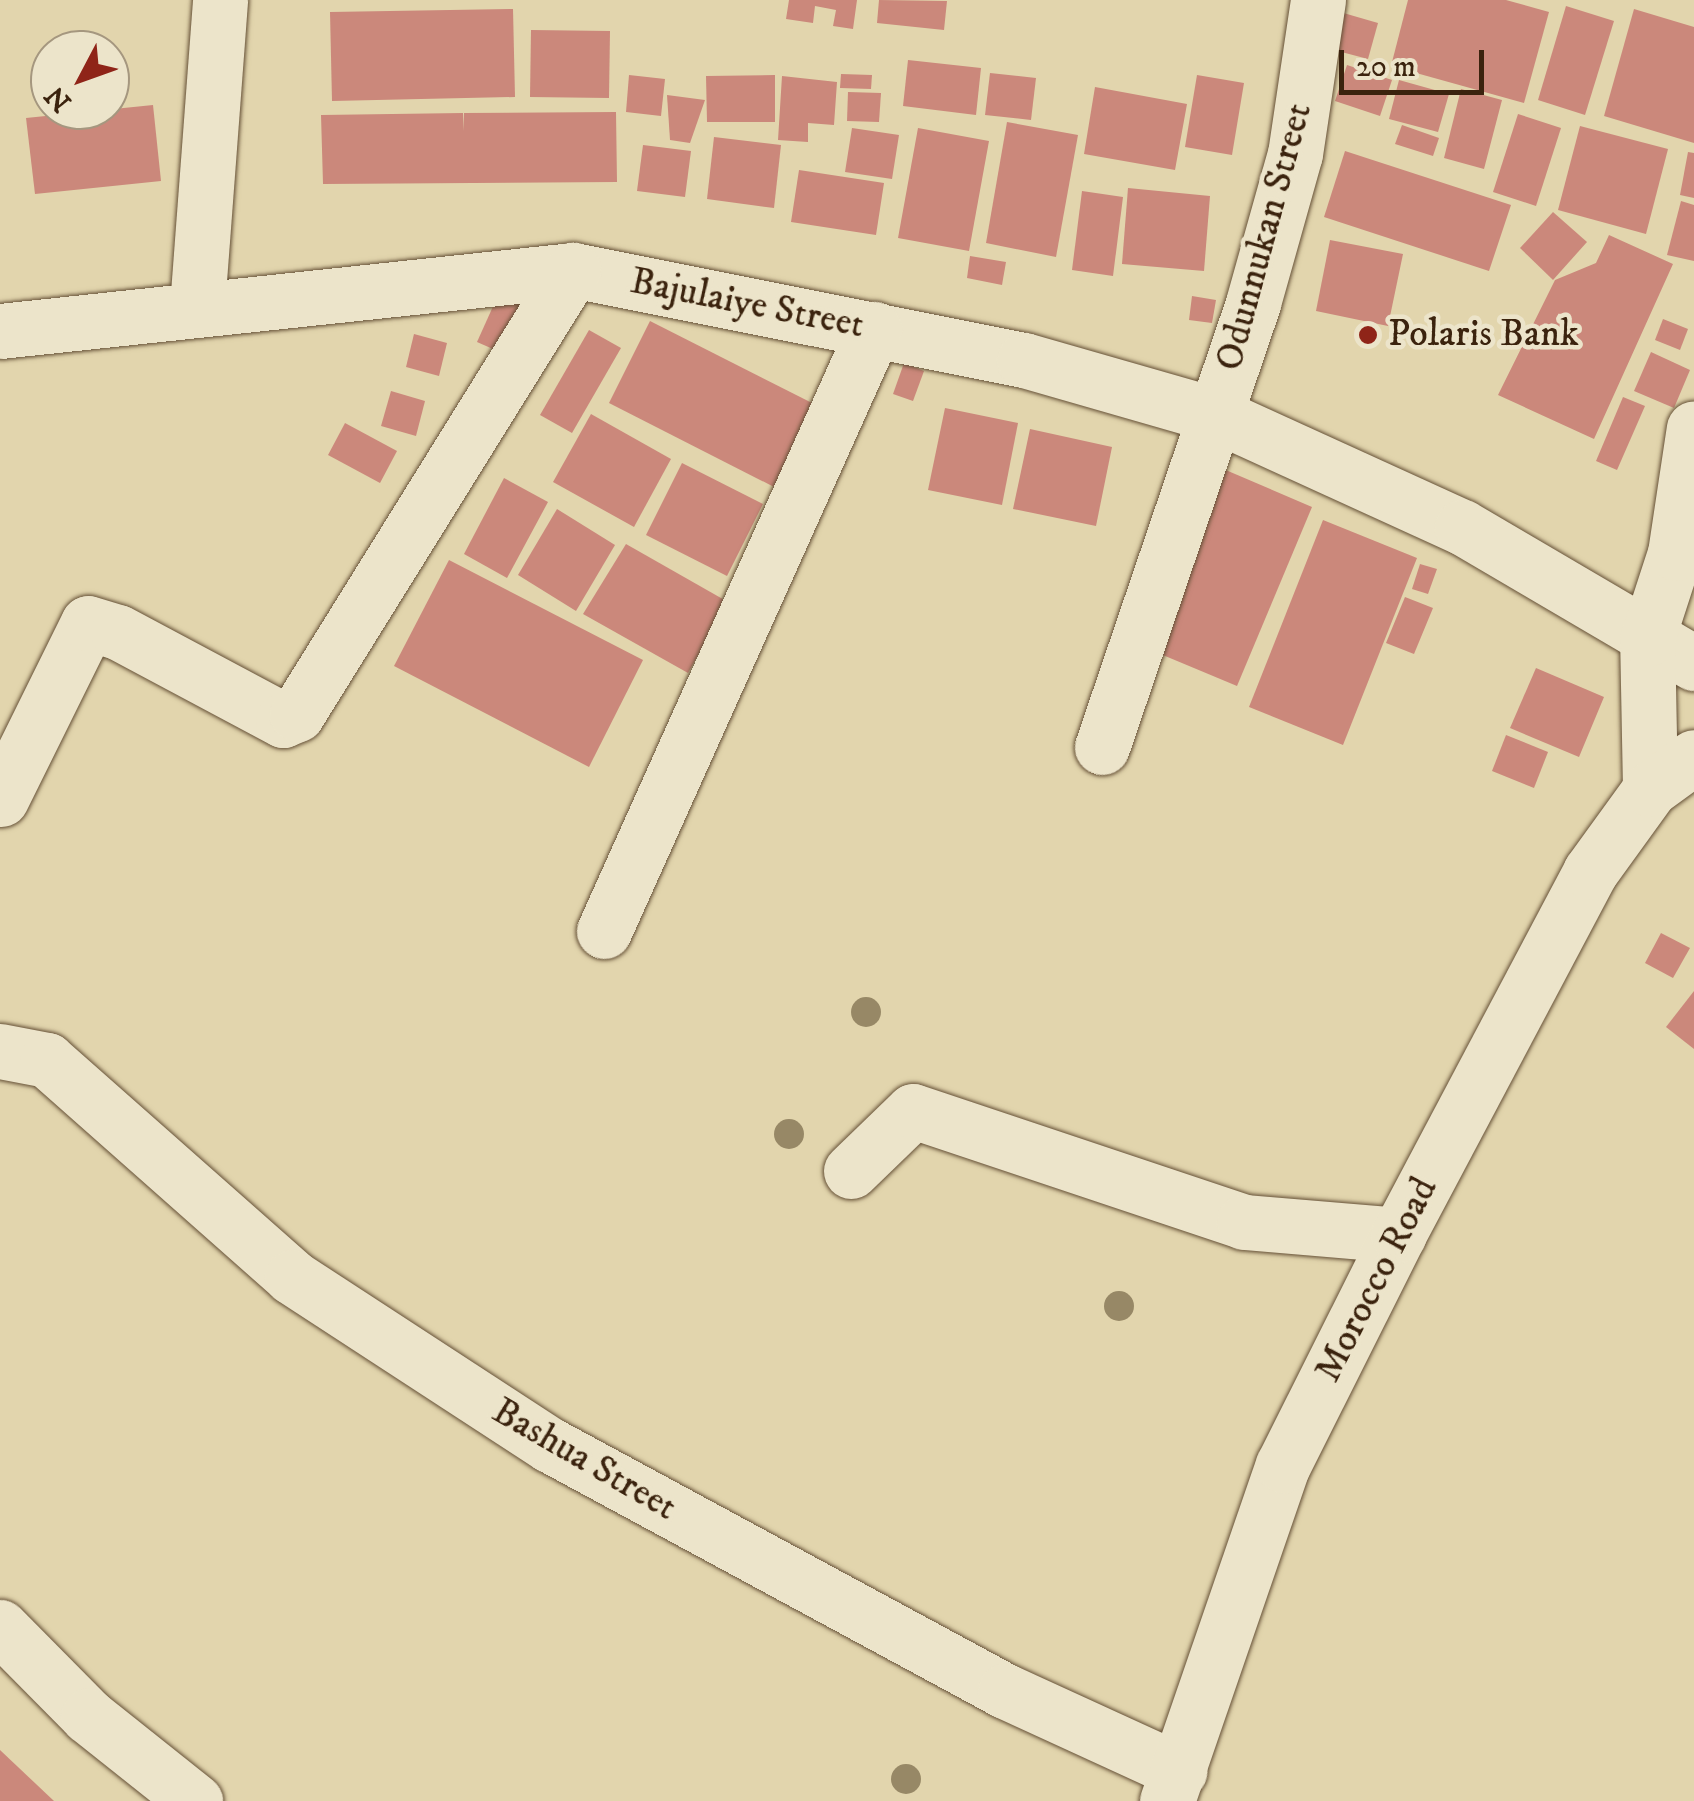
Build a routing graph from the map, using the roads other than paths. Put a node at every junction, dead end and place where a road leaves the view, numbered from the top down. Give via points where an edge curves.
1 (220, 0) edge
2 (1318, 0) edge
3 (573, 270) junction
4 (197, 307) junction
5 (874, 330) junction
6 (0, 331) edge
7 (1216, 414) junction
8 (1694, 428) edge
9 (1670, 651) edge
10 (1102, 747) dead end
11 (1694, 756) edge
12 (1650, 789) junction
13 (1, 799) edge
14 (604, 931) dead end
15 (23, 1055) edge
16 (850, 1170) dead end
17 (1398, 1235) junction
18 (0, 1627) edge
19 (1173, 1786) edge
20 (195, 1801) edge

1 - 4 street
2 - 7 street, Odunnukan Street via 1295,154
3 - 4 street, Bajulaiye Street
3 - 5 street, Bajulaiye Street
3 - 13 street via 297,714 282,720 109,627 88,623
4 - 6 street, Bajulaiye Street
5 - 7 street, Bajulaiye Street via 1024,360
5 - 14 street
7 - 9 street, Bajulaiye Street via 1462,526
7 - 10 street, Odunnukan Street
8 - 9 street
9 - 12 street
11 - 12 street, Morocco Road
12 - 17 street, Morocco Road via 1590,872
15 - 19 street, Bashua Street via 292,1277 550,1445
16 - 17 street via 913,1111 1244,1222
17 - 19 street, Morocco Road via 1283,1466
18 - 20 street via 88,1716

